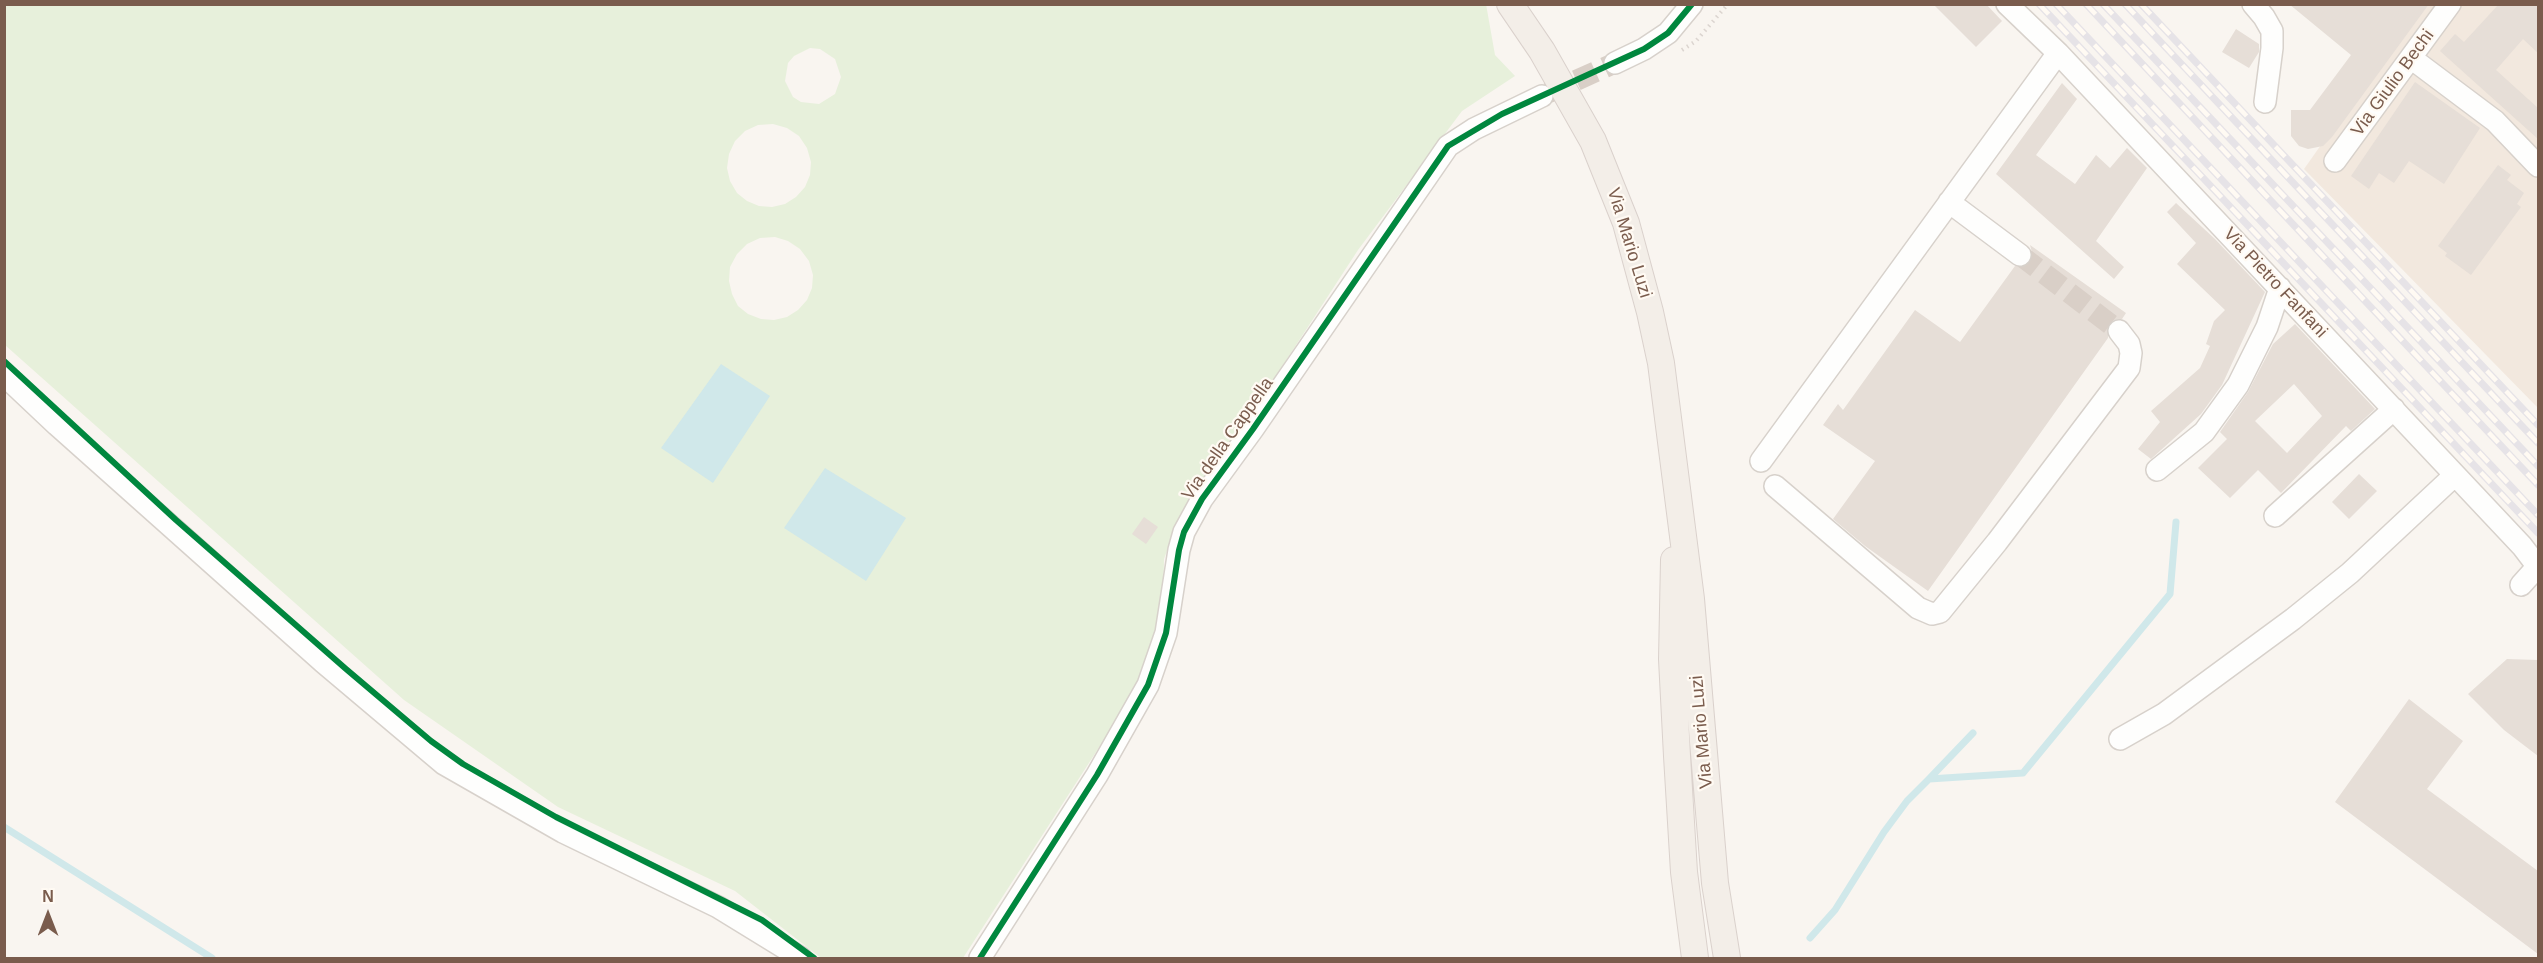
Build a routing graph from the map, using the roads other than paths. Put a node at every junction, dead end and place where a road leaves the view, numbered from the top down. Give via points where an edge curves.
1 (1510, 4) edge
2 (1692, 4) edge
3 (2007, 4) edge
4 (2253, 4) edge
5 (2450, 4) edge
6 (2058, 53) junction
7 (2411, 58) junction
8 (1615, 63) tunnel mouth
9 (1542, 96) tunnel mouth
10 (2265, 102) dead end
11 (2335, 161) dead end
12 (2538, 166) edge
13 (1949, 202) junction
14 (2019, 255) tunnel mouth
15 (2280, 288) junction
16 (2119, 331) tunnel mouth
17 (4, 375) edge
18 (2394, 410) junction
19 (1761, 460) dead end
20 (2157, 470) dead end
21 (2456, 475) junction
22 (1775, 486) dead end
23 (1677, 506) junction
24 (2275, 516) dead end
25 (2538, 566) edge
26 (2521, 585) dead end
27 (2120, 739) dead end
28 (801, 958) edge
29 (980, 958) edge
30 (1695, 958) edge
31 (1727, 958) edge

1 - 23 main road, Via Mario Luzi via 1542,51 1593,141 1626,223 1661,363
2 - 8 street via 1668,33
3 - 6 street, Via Pietro Fanfani
4 - 10 street via 2272,31
5 - 7 street, Via Giulio Bechi
6 - 13 street
6 - 15 street, Via Pietro Fanfani
7 - 11 street, Via Giulio Bechi
7 - 12 street via 2495,121
9 - 29 street, Via della Cappella via 1448,146 1202,499 1184,532 1166,633 1148,685 1097,775
13 - 14 street
13 - 19 street
15 - 18 street, Via Pietro Fanfani
15 - 20 street via 2267,327 2238,385 2204,432
16 - 22 street via 2131,353 2129,368 2119,384 1940,612 1932,614 1918,608
17 - 28 street via 322,662 444,764 563,832 718,907
18 - 21 street, Via Pietro Fanfani
18 - 24 street
21 - 25 street, Via Pietro Fanfani
21 - 27 street via 2350,573 2293,619 2164,714
23 - 30 main road, Via Mario Luzi via 1672,659 1684,873
23 - 31 main road, Via Mario Luzi via 1691,599 1715,883
25 - 26 street

